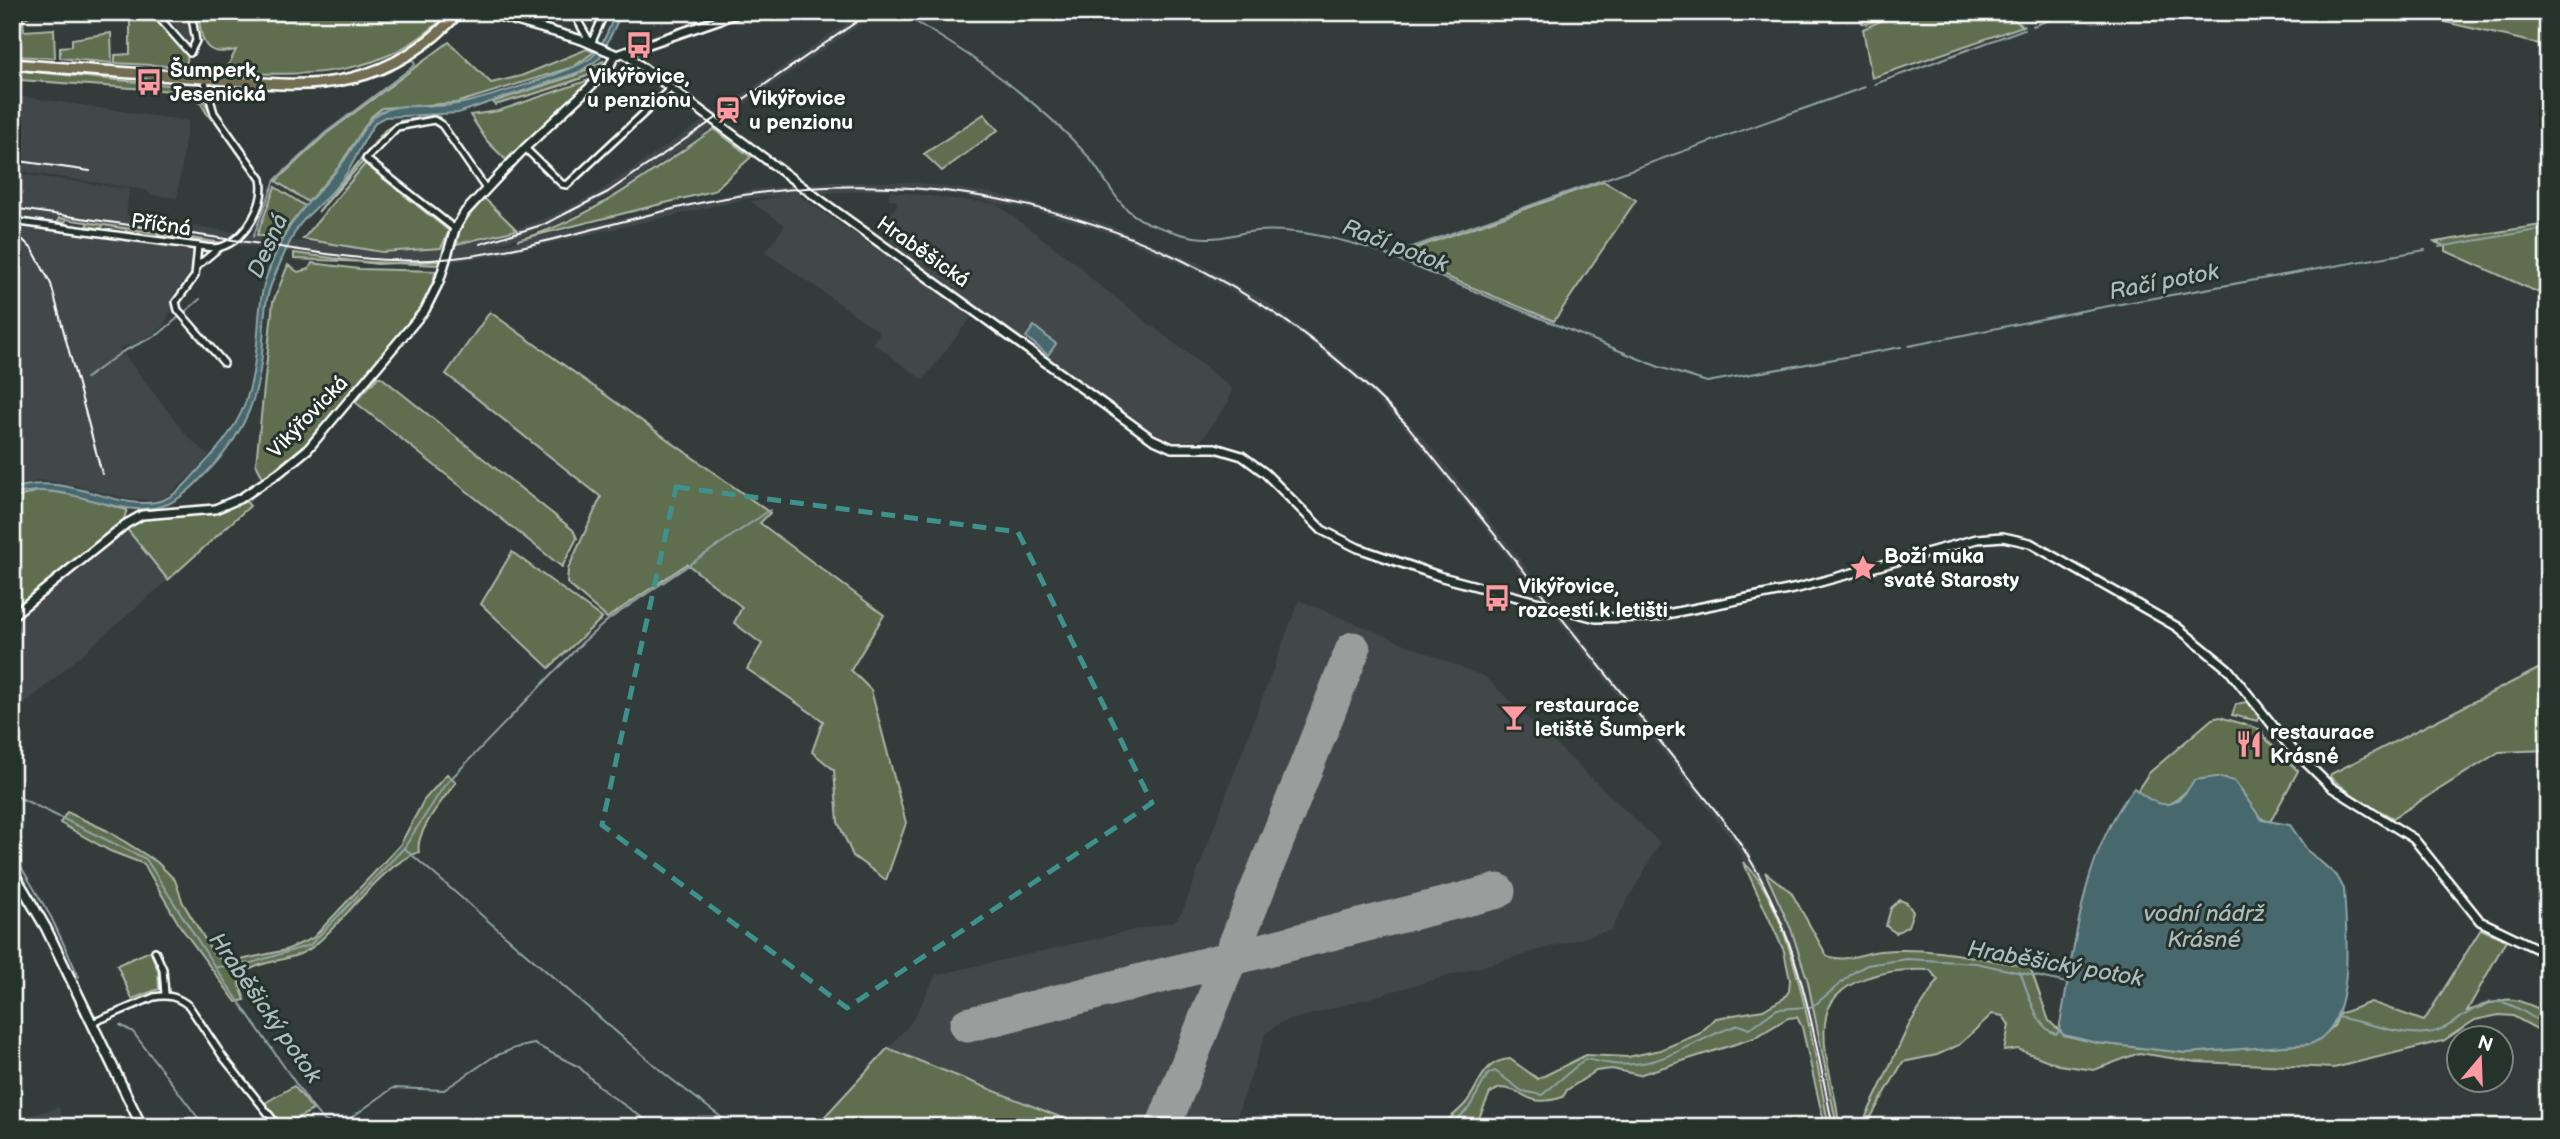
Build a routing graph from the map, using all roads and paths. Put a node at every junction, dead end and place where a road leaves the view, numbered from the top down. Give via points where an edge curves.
1 (84, 12) edge
2 (120, 12) edge
3 (154, 12) edge
4 (191, 12) edge
5 (459, 12) edge
6 (485, 12) edge
7 (573, 12) edge
8 (605, 12) edge
9 (741, 12) edge
10 (498, 14) edge
11 (593, 45) junction
12 (610, 53) junction
13 (625, 54) junction
14 (12, 65) edge
15 (204, 78) junction
16 (671, 88) junction
17 (523, 150) junction
18 (486, 189) junction
19 (12, 221) edge
20 (455, 229) junction
21 (198, 246) junction
22 (220, 247) junction
23 (197, 266) junction
24 (224, 363) dead end
25 (12, 616) edge
26 (12, 870) edge
27 (155, 951) dead end
28 (2548, 954) edge
29 (164, 995) junction
30 (92, 1023) junction
31 (142, 1127) edge
32 (279, 1127) edge

1 - 2 street
3 - 4 street via 190,53 195,41
5 - 15 main road via 435,36 372,72 328,82
6 - 10 street
7 - 11 street
8 - 11 street
9 - 13 street
10 - 11 street
11 - 12 street
12 - 13 street
12 - 17 street, Vikýřovická via 607,71
13 - 16 street, Hraběšická
14 - 15 main road
15 - 22 street via 214,113 261,179 254,216 244,230
16 - 17 street via 567,185
16 - 28 street, Hraběšická via 1152,439 1172,448 1214,448 1242,456 1308,519 1358,548 1474,586 1596,618 1653,617 1798,588 1977,539 2003,537 2030,543 2193,639 2228,669 2290,746 2331,787 2414,839 2480,921
17 - 18 street, Vikýřovická
18 - 20 street, Vikýřovická
18 - 20 street via 434,120 397,127 366,159
19 - 21 street, Příčná
20 - 25 street, Vikýřovická via 427,307 296,460 241,498 215,509 142,515
21 - 22 street, Příčná
21 - 23 street
22 - 23 street
23 - 24 street via 195,276 179,295 178,310
26 - 30 main road
27 - 29 street via 163,968
29 - 30 street
29 - 32 street via 189,1006
30 - 31 main road

